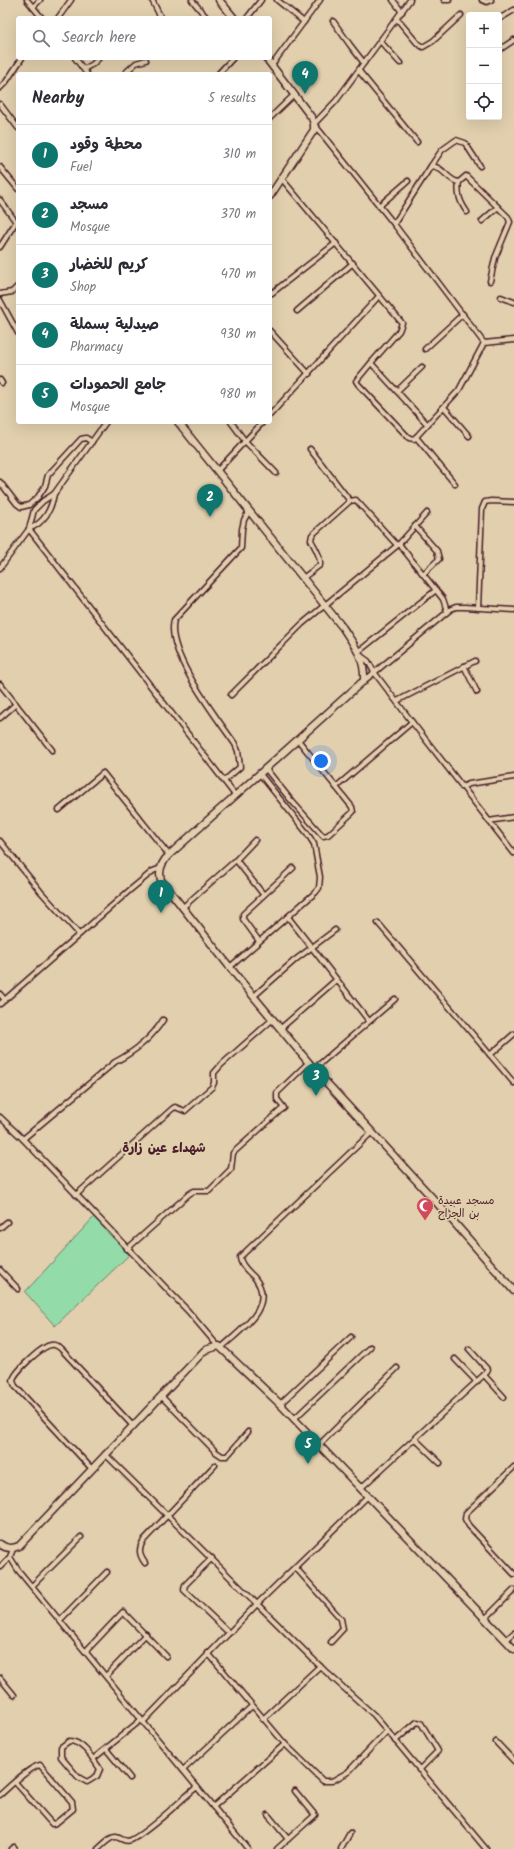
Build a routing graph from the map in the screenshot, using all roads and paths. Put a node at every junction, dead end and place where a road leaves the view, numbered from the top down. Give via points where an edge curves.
1 (27, 0) edge
2 (40, 0) edge
3 (71, 0) edge
4 (152, 0) edge
5 (192, 0) edge
6 (219, 0) edge
7 (261, 0) edge
8 (277, 0) edge
9 (320, 0) edge
10 (393, 0) edge
11 (410, 0) edge
12 (444, 0) edge
13 (449, 0) edge
14 (482, 0) edge
15 (491, 0) edge
16 (33, 7) junction
17 (514, 10) edge
18 (402, 12) junction
19 (461, 15) dead end
20 (40, 16) edge
21 (59, 16) edge
22 (161, 16) edge
23 (205, 16) edge
24 (232, 16) edge
25 (249, 16) edge
26 (502, 17) edge
27 (397, 19) junction
28 (334, 21) dead end
29 (304, 22) junction
30 (514, 40) edge
31 (380, 41) junction
32 (502, 48) edge
33 (21, 60) edge
34 (77, 60) edge
35 (97, 60) edge
36 (146, 60) dead end
37 (231, 60) edge
38 (268, 60) edge
39 (400, 62) dead end
40 (364, 63) junction
41 (272, 65) junction
42 (84, 69) junction
43 (359, 71) junction
44 (86, 72) edge
45 (126, 72) edge
46 (220, 72) edge
47 (0, 88) edge
48 (294, 95) junction
49 (0, 104) edge
50 (272, 116) edge
51 (314, 124) junction
52 (16, 125) edge
53 (417, 142) dead end
54 (431, 166) junction
55 (480, 166) dead end
56 (0, 167) edge
57 (282, 180) junction
58 (408, 181) dead end
59 (459, 182) junction
60 (16, 187) edge
61 (272, 193) edge
62 (0, 200) edge
63 (379, 206) junction
64 (498, 207) junction
65 (467, 212) dead end
66 (482, 221) dead end
67 (394, 224) junction
68 (336, 242) junction
69 (0, 247) edge
70 (353, 263) junction
71 (490, 281) dead end
72 (16, 288) edge
73 (272, 292) edge
74 (0, 294) edge
75 (379, 296) junction
76 (501, 297) dead end
77 (0, 300) edge
78 (514, 302) edge
79 (297, 311) dead end
80 (463, 314) junction
81 (16, 329) edge
82 (272, 333) edge
83 (514, 340) edge
84 (484, 343) junction
85 (425, 348) dead end
86 (371, 363) junction
87 (422, 367) dead end
88 (309, 374) junction
89 (397, 391) junction
90 (444, 407) junction
91 (272, 413) edge
92 (105, 424) edge
93 (180, 424) edge
94 (233, 424) edge
95 (261, 424) edge
96 (427, 424) junction
97 (469, 436) dead end
98 (416, 437) junction
99 (246, 441) junction
100 (92, 442) junction
101 (310, 449) dead end
102 (217, 471) junction
103 (276, 473) dead end
104 (0, 482) edge
105 (455, 484) dead end
106 (54, 494) junction
107 (350, 501) junction
108 (514, 502) edge
109 (249, 512) junction
110 (427, 513) dead end
111 (415, 526) junction
112 (30, 529) junction
113 (397, 544) junction
114 (0, 568) edge
115 (423, 574) junction
116 (303, 578) junction
117 (436, 590) junction
118 (324, 605) junction
119 (478, 608) junction
120 (514, 610) edge
121 (447, 611) junction
122 (360, 654) junction
123 (475, 661) dead end
124 (464, 666) junction
125 (374, 672) junction
126 (364, 681) junction
127 (0, 684) edge
128 (477, 692) dead end
129 (230, 695) dead end
130 (397, 702) junction
131 (16, 704) junction
132 (0, 718) edge
133 (412, 722) junction
134 (298, 740) junction
135 (52, 750) dead end
136 (266, 769) junction
137 (260, 774) junction
138 (514, 777) edge
139 (224, 781) junction
140 (336, 787) junction
141 (462, 787) junction
142 (235, 795) junction
143 (59, 810) dead end
144 (514, 817) edge
145 (489, 821) junction
146 (255, 840) dead end
147 (0, 842) edge
148 (514, 853) edge
149 (169, 855) junction
150 (236, 860) junction
151 (161, 868) junction
152 (294, 868) dead end
153 (263, 894) junction
154 (182, 908) junction
155 (288, 917) junction
156 (378, 923) dead end
157 (335, 930) dead end
158 (80, 934) junction
159 (259, 941) junction
160 (311, 947) junction
161 (230, 967) junction
162 (336, 980) junction
163 (0, 994) edge
164 (254, 996) junction
165 (395, 999) dead end
166 (5, 1000) junction
167 (0, 1004) edge
168 (273, 1019) junction
169 (163, 1020) dead end
170 (368, 1021) junction
171 (280, 1029) junction
172 (514, 1034) edge
173 (490, 1055) junction
174 (309, 1062) junction
175 (314, 1068) junction
176 (514, 1083) edge
177 (0, 1117) edge
178 (372, 1132) junction
179 (23, 1139) junction
180 (76, 1195) junction
181 (7, 1222) dead end
182 (0, 1228) edge
183 (128, 1249) junction
184 (0, 1270) edge
185 (18, 1289) dead end
186 (514, 1291) edge
187 (350, 1337) dead end
188 (219, 1346) junction
189 (370, 1347) dead end
190 (469, 1349) dead end
191 (455, 1360) dead end
192 (397, 1368) dead end
193 (484, 1375) junction
194 (477, 1382) junction
195 (161, 1396) junction
196 (504, 1397) dead end
197 (280, 1404) junction
198 (294, 1419) junction
199 (133, 1426) junction
200 (248, 1432) dead end
201 (416, 1438) junction
202 (319, 1445) junction
203 (105, 1454) junction
204 (440, 1463) dead end
205 (215, 1465) dead end
206 (514, 1467) edge
207 (92, 1469) junction
208 (361, 1488) junction
209 (368, 1496) junction
210 (167, 1515) junction
211 (81, 1537) dead end
212 (0, 1544) edge
213 (13, 1549) junction
214 (10, 1557) junction
215 (212, 1558) junction
216 (145, 1563) dead end
217 (0, 1567) edge
218 (295, 1567) junction
219 (107, 1572) dead end
220 (514, 1574) edge
221 (32, 1586) junction
222 (514, 1590) edge
223 (258, 1603) junction
224 (485, 1619) junction
225 (60, 1620) junction
226 (229, 1633) junction
227 (514, 1633) edge
228 (146, 1634) junction
229 (506, 1640) junction
230 (331, 1642) dead end
231 (514, 1649) edge
232 (86, 1651) junction
233 (208, 1653) junction
234 (166, 1656) dead end
235 (320, 1666) junction
236 (106, 1676) junction
237 (0, 1678) edge
238 (14, 1695) dead end
239 (252, 1706) junction
240 (263, 1719) junction
241 (142, 1721) junction
242 (387, 1731) junction
243 (395, 1741) junction
244 (496, 1742) dead end
245 (285, 1744) junction
246 (106, 1749) junction
247 (93, 1759) junction
248 (514, 1761) edge
249 (183, 1770) junction
250 (419, 1770) junction
251 (130, 1778) dead end
252 (15, 1782) junction
253 (197, 1787) junction
254 (294, 1791) dead end
255 (0, 1795) edge
256 (213, 1807) junction
257 (268, 1815) dead end
258 (350, 1833) dead end
259 (288, 1838) junction
260 (245, 1848) edge
261 (98, 1849) edge
262 (277, 1849) edge
263 (341, 1849) edge
264 (486, 1849) edge

1 - 16 street
2 - 16 street
3 - 21 street
4 - 22 street
5 - 23 street
6 - 24 street
7 - 25 street
8 - 29 street
9 - 29 street
10 - 18 street
11 - 18 street
12 - 13 street
14 - 15 street
16 - 20 street
17 - 26 street
18 - 27 street
19 - 27 street via 423,47
27 - 31 street
28 - 40 street
29 - 41 street
30 - 32 street
31 - 39 street
31 - 40 street
33 - 47 street
34 - 42 street
35 - 42 street
36 - 45 street via 136,63
37 - 46 street
38 - 41 street
40 - 43 street
41 - 48 street
42 - 44 street
43 - 51 street
43 - 53 street
48 - 50 street
48 - 51 street
49 - 52 street
51 - 57 street via 314,130
51 - 63 street
54 - 55 street via 442,150 456,140 465,143
54 - 59 street via 438,167
54 - 67 street
56 - 60 street
57 - 61 street
57 - 68 street
58 - 63 street
59 - 64 street via 468,177
59 - 65 street via 460,201
62 - 69 street via 16,222
63 - 67 street
64 - 66 street
64 - 71 street via 510,222 495,258
67 - 80 street
68 - 70 street
68 - 73 street
70 - 75 street
70 - 79 street
72 - 74 street via 12,292
75 - 86 street via 402,326
75 - 88 street
76 - 78 street
77 - 81 street
80 - 84 street
80 - 85 street
82 - 88 street
83 - 84 street
84 - 90 street via 459,390
86 - 89 street
86 - 98 street via 356,381 409,438
87 - 89 street
88 - 91 street
89 - 96 street
90 - 96 street
90 - 97 street
92 - 100 street
93 - 102 street
94 - 99 street
95 - 99 street
96 - 98 street
98 - 105 street
99 - 102 street
99 - 103 street
100 - 104 street via 86,438 81,439 48,475 42,492 29,505 21,507 17,504
100 - 106 street
101 - 107 street
102 - 109 street
106 - 112 street via 49,513 37,526
106 - 112 street via 34,510
107 - 113 street via 356,500
107 - 116 street via 312,535 311,540 318,553 320,566
108 - 119 street via 490,501 486,502 482,510
109 - 116 street
109 - 139 street via 244,520 241,548 194,597 172,625 176,647 184,666 238,751 240,768
110 - 111 street
111 - 113 street
111 - 115 street via 437,551 439,559
112 - 114 street
112 - 139 street
113 - 115 street
113 - 118 street
115 - 117 street
116 - 118 street
117 - 121 street via 444,599
117 - 122 street
118 - 122 street
118 - 129 street via 274,650
119 - 120 street
119 - 121 street via 456,607
121 - 125 street
122 - 125 street via 368,661
122 - 126 street
123 - 124 street
124 - 128 street
124 - 130 street
125 - 126 street
125 - 130 street
126 - 134 street
127 - 131 street
130 - 133 street
131 - 132 street
131 - 135 street
133 - 140 street
133 - 141 street
134 - 136 street
134 - 140 street
136 - 137 street
136 - 140 street via 323,836 328,835 353,812
137 - 142 street
137 - 155 street via 307,833 314,844 317,858 319,888
138 - 141 street
139 - 142 street
141 - 145 street
142 - 149 street
143 - 149 street via 100,774 106,774
144 - 145 street
145 - 148 street
146 - 150 street
147 - 158 street
149 - 151 street
150 - 153 street
150 - 154 street
151 - 154 street via 161,880
151 - 158 street via 153,871
152 - 153 street
153 - 159 street via 242,917
154 - 161 street
155 - 159 street
155 - 160 street
156 - 173 street
157 - 160 street
158 - 166 street
159 - 161 street
160 - 162 street
160 - 164 street
161 - 164 street
162 - 170 street
162 - 171 street
163 - 166 street
164 - 168 street
165 - 170 street
166 - 167 street
168 - 171 street
168 - 180 street via 221,1065 214,1073 212,1087 185,1111 172,1109
169 - 179 street via 154,1033 129,1055 115,1062
170 - 175 street
171 - 174 street
172 - 173 street
173 - 176 street
174 - 175 street
174 - 183 street via 277,1093 277,1099 284,1108 233,1153 231,1170 209,1191 194,1191 189,1194
175 - 178 street
177 - 179 street
178 - 186 street
178 - 188 street via 240,1257 260,1288 261,1306 254,1317
179 - 180 street
180 - 183 street
181 - 182 street
183 - 188 street
184 - 185 street
187 - 197 street
188 - 195 street via 205,1350
188 - 197 street
189 - 198 street
190 - 193 street via 488,1370
191 - 194 street
192 - 202 street
193 - 194 street
193 - 196 street
194 - 201 street
195 - 199 street
195 - 200 street via 222,1456 227,1456
197 - 198 street
198 - 202 street
199 - 203 street
199 - 207 street via 56,1345 52,1344 42,1349 15,1374 15,1386
201 - 204 street
201 - 208 street
202 - 208 street
203 - 207 street
203 - 210 street
205 - 210 street
206 - 220 street via 465,1516 469,1526
207 - 213 street via 25,1541
208 - 209 street
209 - 218 street
209 - 224 street
210 - 215 street
210 - 216 street via 140,1545 140,1555
211 - 221 street
212 - 213 street
213 - 214 street
214 - 217 street
214 - 221 street
215 - 223 street
215 - 226 street via 185,1585 184,1590
218 - 223 street
218 - 230 street via 341,1619 343,1629
219 - 225 street
221 - 225 street
222 - 224 street
223 - 226 street
223 - 235 street
224 - 229 street
225 - 232 street
226 - 233 street
227 - 229 street
228 - 232 street via 123,1612
228 - 234 street
228 - 236 street
229 - 231 street
232 - 236 street
233 - 239 street
233 - 241 street
235 - 240 street
235 - 242 street via 374,1715
236 - 241 street
237 - 238 street
239 - 240 street
239 - 249 street
240 - 245 street
241 - 246 street
241 - 249 street
242 - 243 street
242 - 245 street via 348,1772 332,1782 323,1781
243 - 250 street
243 - 250 street via 417,1722 421,1723 438,1751
244 - 248 street
245 - 256 street
246 - 247 street
246 - 251 street
247 - 247 street via 100,1772 87,1782 83,1781 60,1756 61,1747 69,1741 74,1741
249 - 253 street
250 - 264 street
252 - 252 street via 35,1766 41,1765 72,1802 73,1809 52,1824
252 - 255 street
253 - 256 street
253 - 261 street via 130,1840 113,1838
254 - 259 street via 315,1815
256 - 260 street
257 - 259 street
258 - 263 street
259 - 262 street

